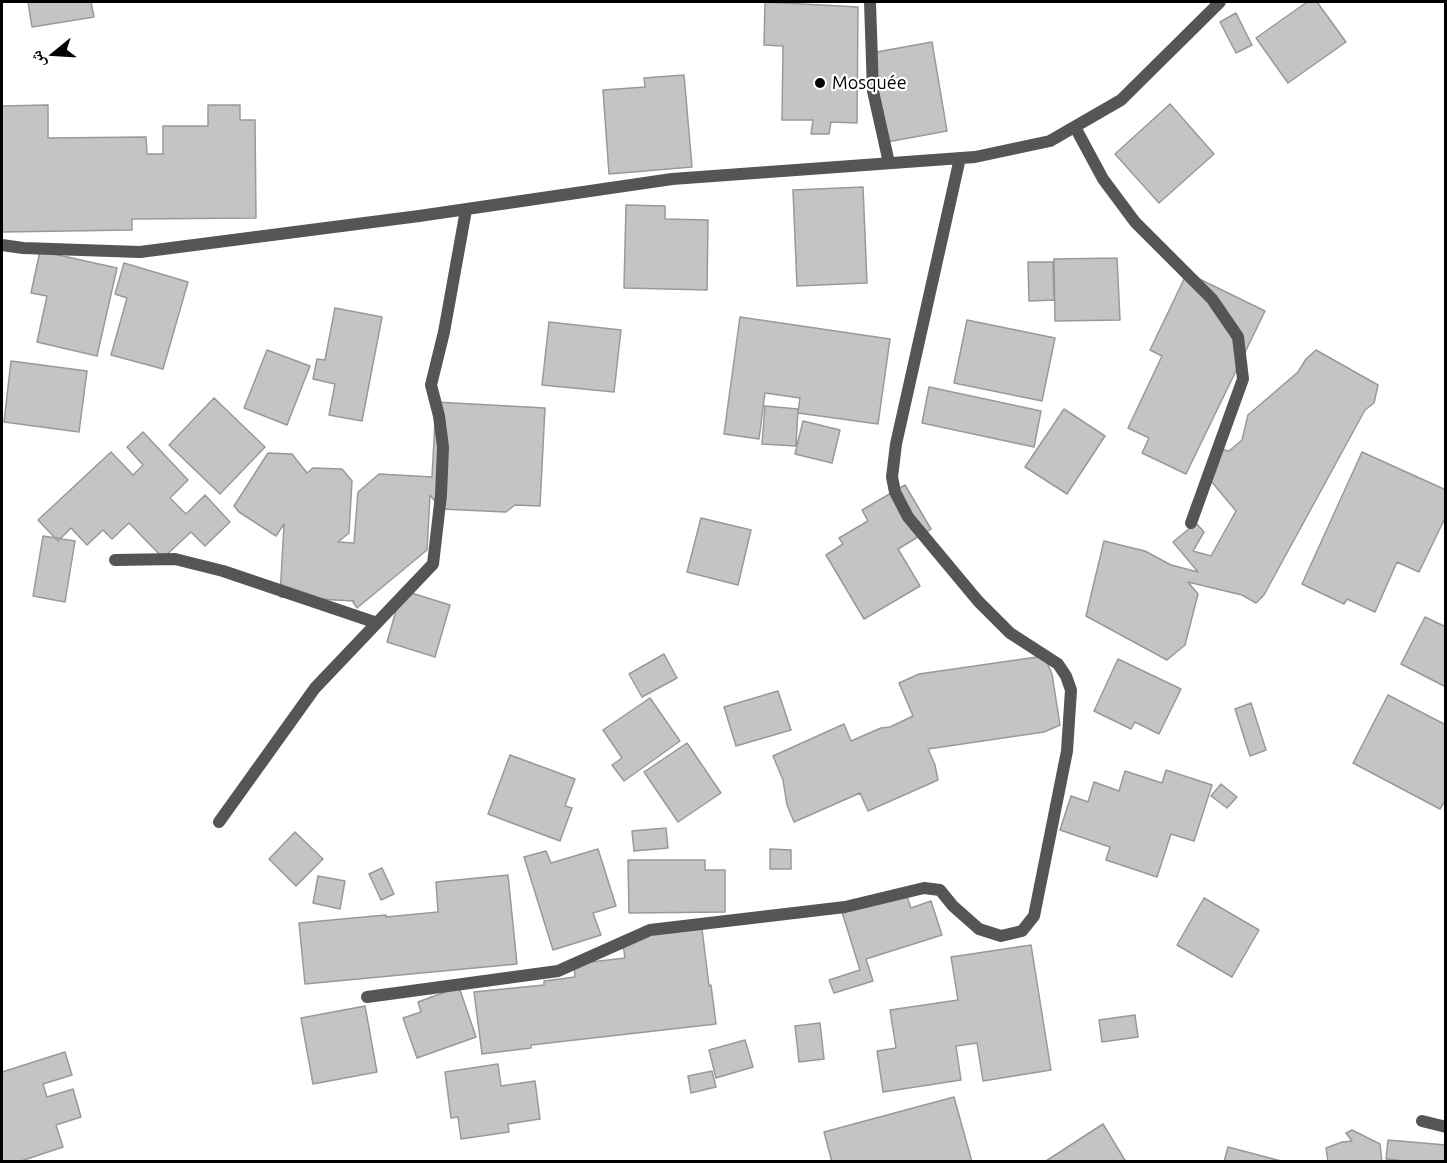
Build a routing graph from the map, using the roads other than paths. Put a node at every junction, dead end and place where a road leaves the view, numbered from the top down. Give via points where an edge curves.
1 (870, 2) edge
2 (1220, 2) edge
3 (1076, 127) junction
4 (960, 158) junction
5 (889, 164) junction
6 (466, 210) junction
7 (2, 245) edge
8 (1191, 524) dead end
9 (115, 560) dead end
10 (377, 623) junction
11 (219, 822) dead end
12 (367, 997) dead end
13 (1422, 1121) dead end
14 (1446, 1127) edge

1 - 5 street via 873,91
2 - 3 street via 1121,100
3 - 4 street via 1050,141
3 - 8 street via 1103,179 1135,222 1212,299 1238,337 1243,379
4 - 5 street
4 - 12 street via 892,477 908,517 978,602 1010,633 1058,664 1071,690 1067,751 1034,916 1022,931 1001,936 979,929 940,890 924,888 845,907 650,930 558,971
5 - 6 street via 672,179
6 - 7 street via 140,252
6 - 10 street via 431,385 443,447 433,564
9 - 10 street via 175,559 223,571
10 - 11 street via 315,688
13 - 14 street

